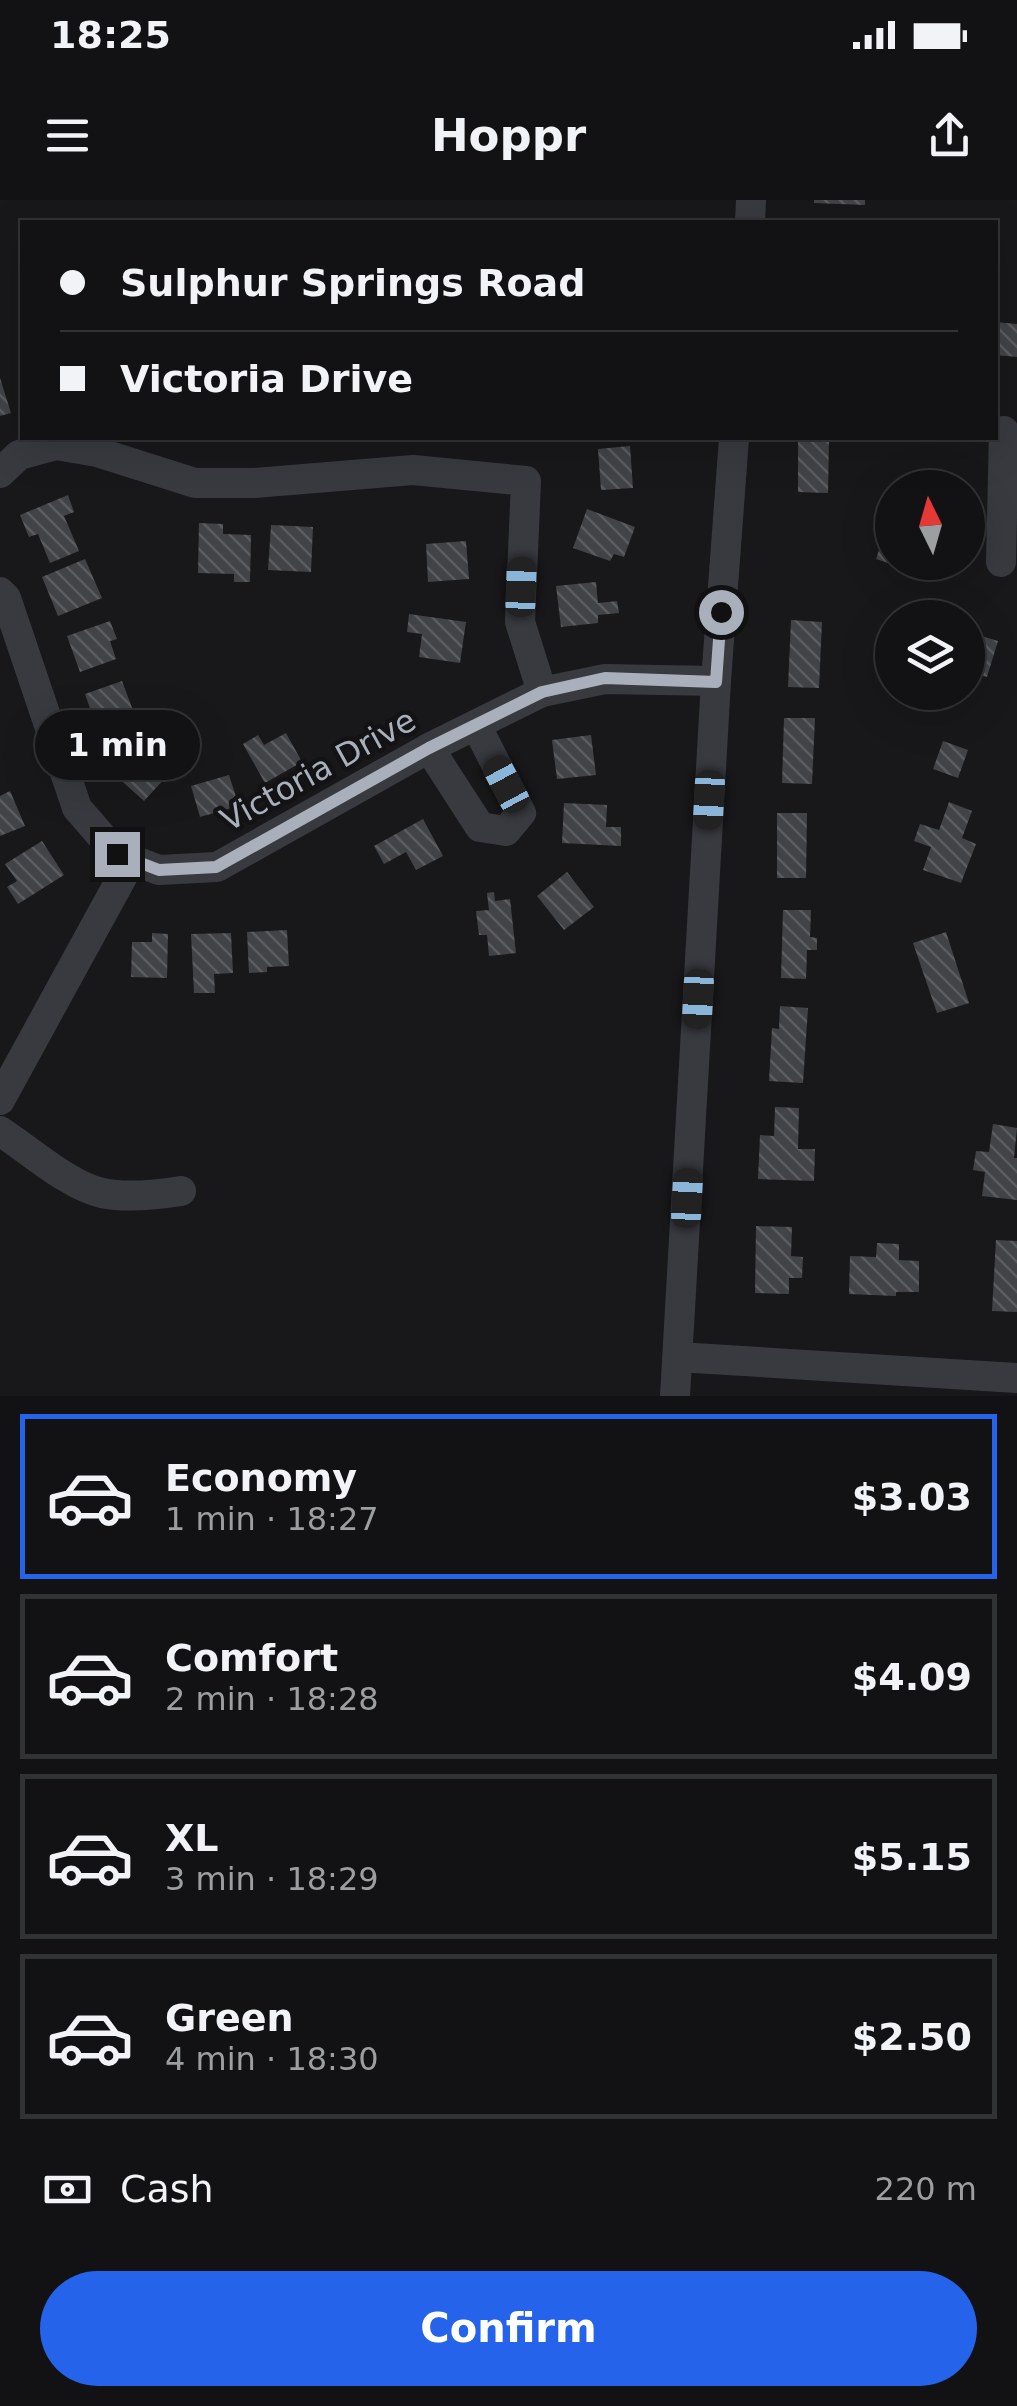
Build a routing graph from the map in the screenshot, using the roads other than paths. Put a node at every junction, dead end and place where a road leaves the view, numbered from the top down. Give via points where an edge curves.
1 (1005, 431) edge
2 (734, 440) edge
3 (0, 473) edge
4 (1001, 562) dead end
5 (0, 592) edge
6 (716, 682) junction
7 (542, 692) junction
8 (476, 725) junction
9 (429, 748) junction
10 (132, 859) junction
11 (0, 1100) edge
12 (0, 1131) edge
13 (181, 1190) dead end
14 (678, 1356) junction
15 (1017, 1378) edge
16 (676, 1396) edge

1 - 4 street
2 - 6 street
3 - 7 street via 19,454 56,445 194,483 413,470 526,481 520,622
5 - 10 street, Victoria Drive via 78,808 117,854
6 - 7 street, Victoria Drive via 605,678
6 - 14 street
7 - 8 street, Victoria Drive
8 - 9 street, Victoria Drive
8 - 9 street via 521,813 506,831 480,827
9 - 10 street, Victoria Drive via 216,867 159,870
10 - 11 street
12 - 13 street via 102,1193
14 - 15 street
14 - 16 street

